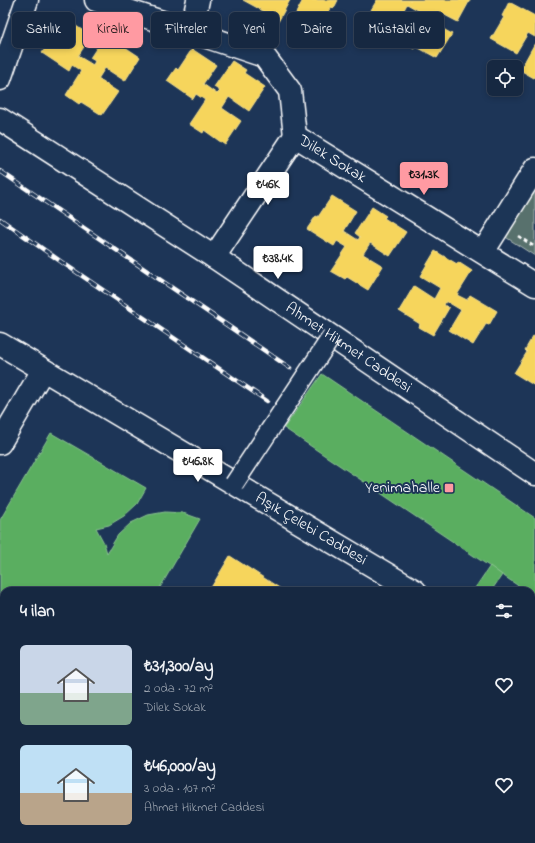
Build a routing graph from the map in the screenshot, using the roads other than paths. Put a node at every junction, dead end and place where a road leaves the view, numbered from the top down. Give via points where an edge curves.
1 (27, 0) edge
2 (96, 0) edge
3 (198, 0) edge
4 (195, 12) edge
5 (151, 19) edge
6 (221, 42) edge
7 (0, 78) edge
8 (0, 119) edge
9 (295, 136) junction
10 (535, 169) edge
11 (483, 252) junction
12 (214, 257) junction
13 (535, 285) edge
14 (332, 336) junction
15 (0, 344) edge
16 (42, 370) junction
17 (0, 443) edge
18 (535, 474) edge
19 (234, 484) junction
20 (408, 587) edge

1 - 7 street
2 - 5 street, Dilek Sokak
3 - 4 street
6 - 9 street, Dilek Sokak via 264,56 290,91
8 - 12 street, Ahmet Hikmet Caddesi
9 - 11 street, Dilek Sokak
9 - 12 street
10 - 11 street
11 - 13 street, Dilek Sokak
12 - 14 street, Ahmet Hikmet Caddesi
14 - 18 street, Ahmet Hikmet Caddesi
14 - 19 street, bridge
15 - 16 street, Aşık Çelebi Caddesi
16 - 17 street
16 - 19 street, Aşık Çelebi Caddesi
19 - 20 street, Aşık Çelebi Caddesi

